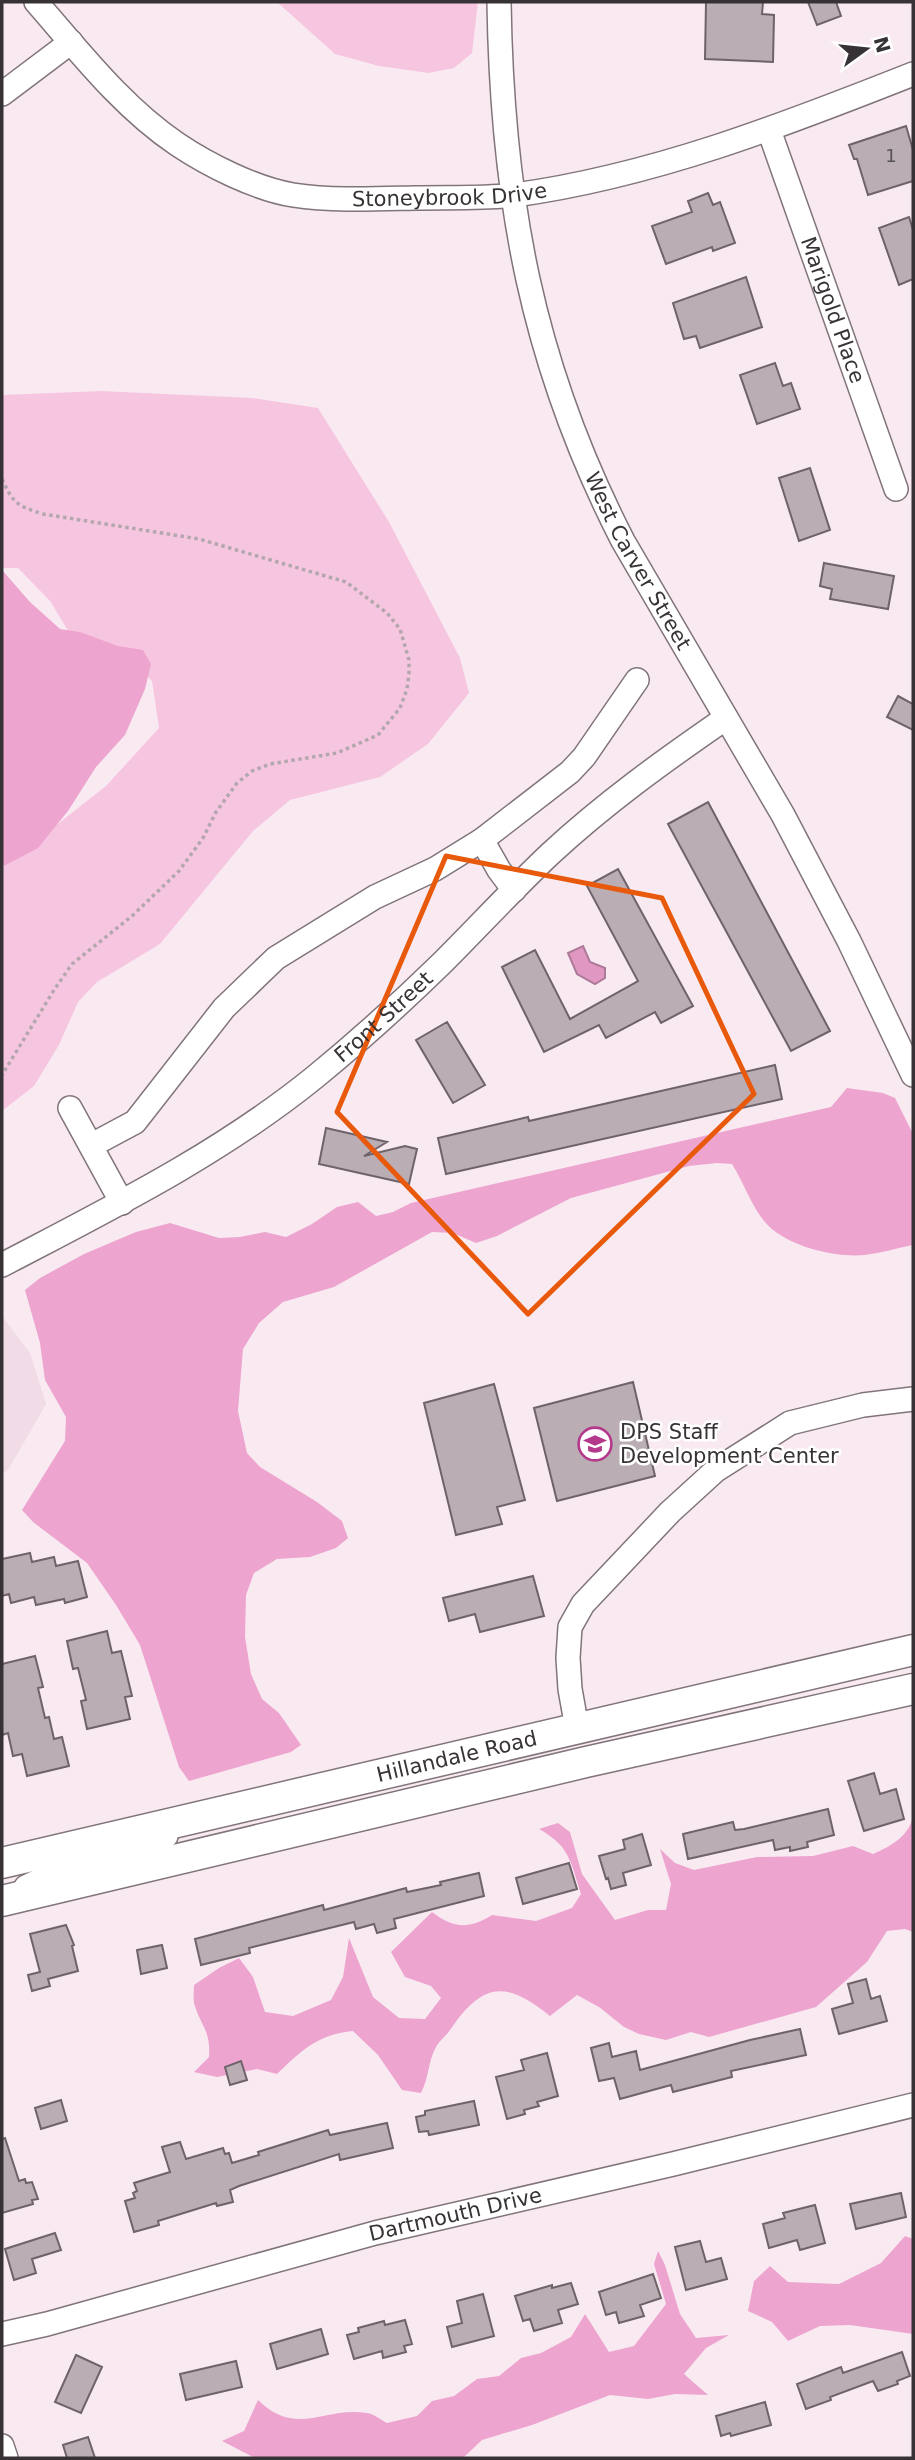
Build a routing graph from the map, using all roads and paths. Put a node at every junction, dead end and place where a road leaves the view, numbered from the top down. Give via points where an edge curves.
1 (36, 2) edge
2 (499, 2) edge
3 (71, 42) junction
4 (913, 74) edge
5 (2, 94) edge
6 (769, 130) junction
7 (511, 195) junction
8 (2, 478) edge
9 (896, 489) dead end
10 (637, 680) dead end
11 (726, 718) junction
12 (482, 840) junction
13 (514, 890) junction
14 (2, 1075) edge
15 (913, 1076) edge
16 (70, 1108) dead end
17 (92, 1145) junction
18 (122, 1203) junction
19 (2, 1265) edge
20 (913, 1399) edge
21 (913, 1650) edge
22 (913, 1689) edge
23 (577, 1728) junction
24 (165, 1824) junction
25 (2, 1863) edge
26 (2, 1900) edge
27 (913, 2105) edge
28 (2, 2334) edge
29 (2, 2446) edge
30 (6, 2458) edge

1 - 3 street, Stoneybrook Drive
2 - 7 street, West Carver Street via 501,93
3 - 5 street
3 - 7 street, Stoneybrook Drive via 122,97 177,144 261,186 291,195 331,198
4 - 6 street, Stoneybrook Drive
6 - 7 street, Stoneybrook Drive via 632,171
6 - 9 street, Marigold Place
7 - 11 street, West Carver Street via 539,328 598,493
8 - 14 path via 9,497 26,509 199,540 346,582 387,613 400,629 409,660 400,708 378,735 337,753 270,764 237,783 179,871 72,964
10 - 12 street via 577,765
11 - 13 street, Front Street via 621,792
11 - 15 street, West Carver Street via 794,834
12 - 13 street
12 - 17 street via 276,958 224,1008 135,1122
13 - 18 street, Front Street via 404,999 316,1076 236,1136
16 - 17 street
17 - 18 street
18 - 19 street, Front Street
20 - 23 street via 863,1405 790,1423 716,1470 670,1513 583,1604 569,1627 570,1689
21 - 23 main road, Hillandale Road
22 - 26 main road, Hillandale Road
23 - 24 main road, Hillandale Road
24 - 25 main road, Hillandale Road
24 - 26 street via 166,1836 154,1846 50,1874
27 - 28 street, Dartmouth Drive via 375,2233
29 - 30 street

